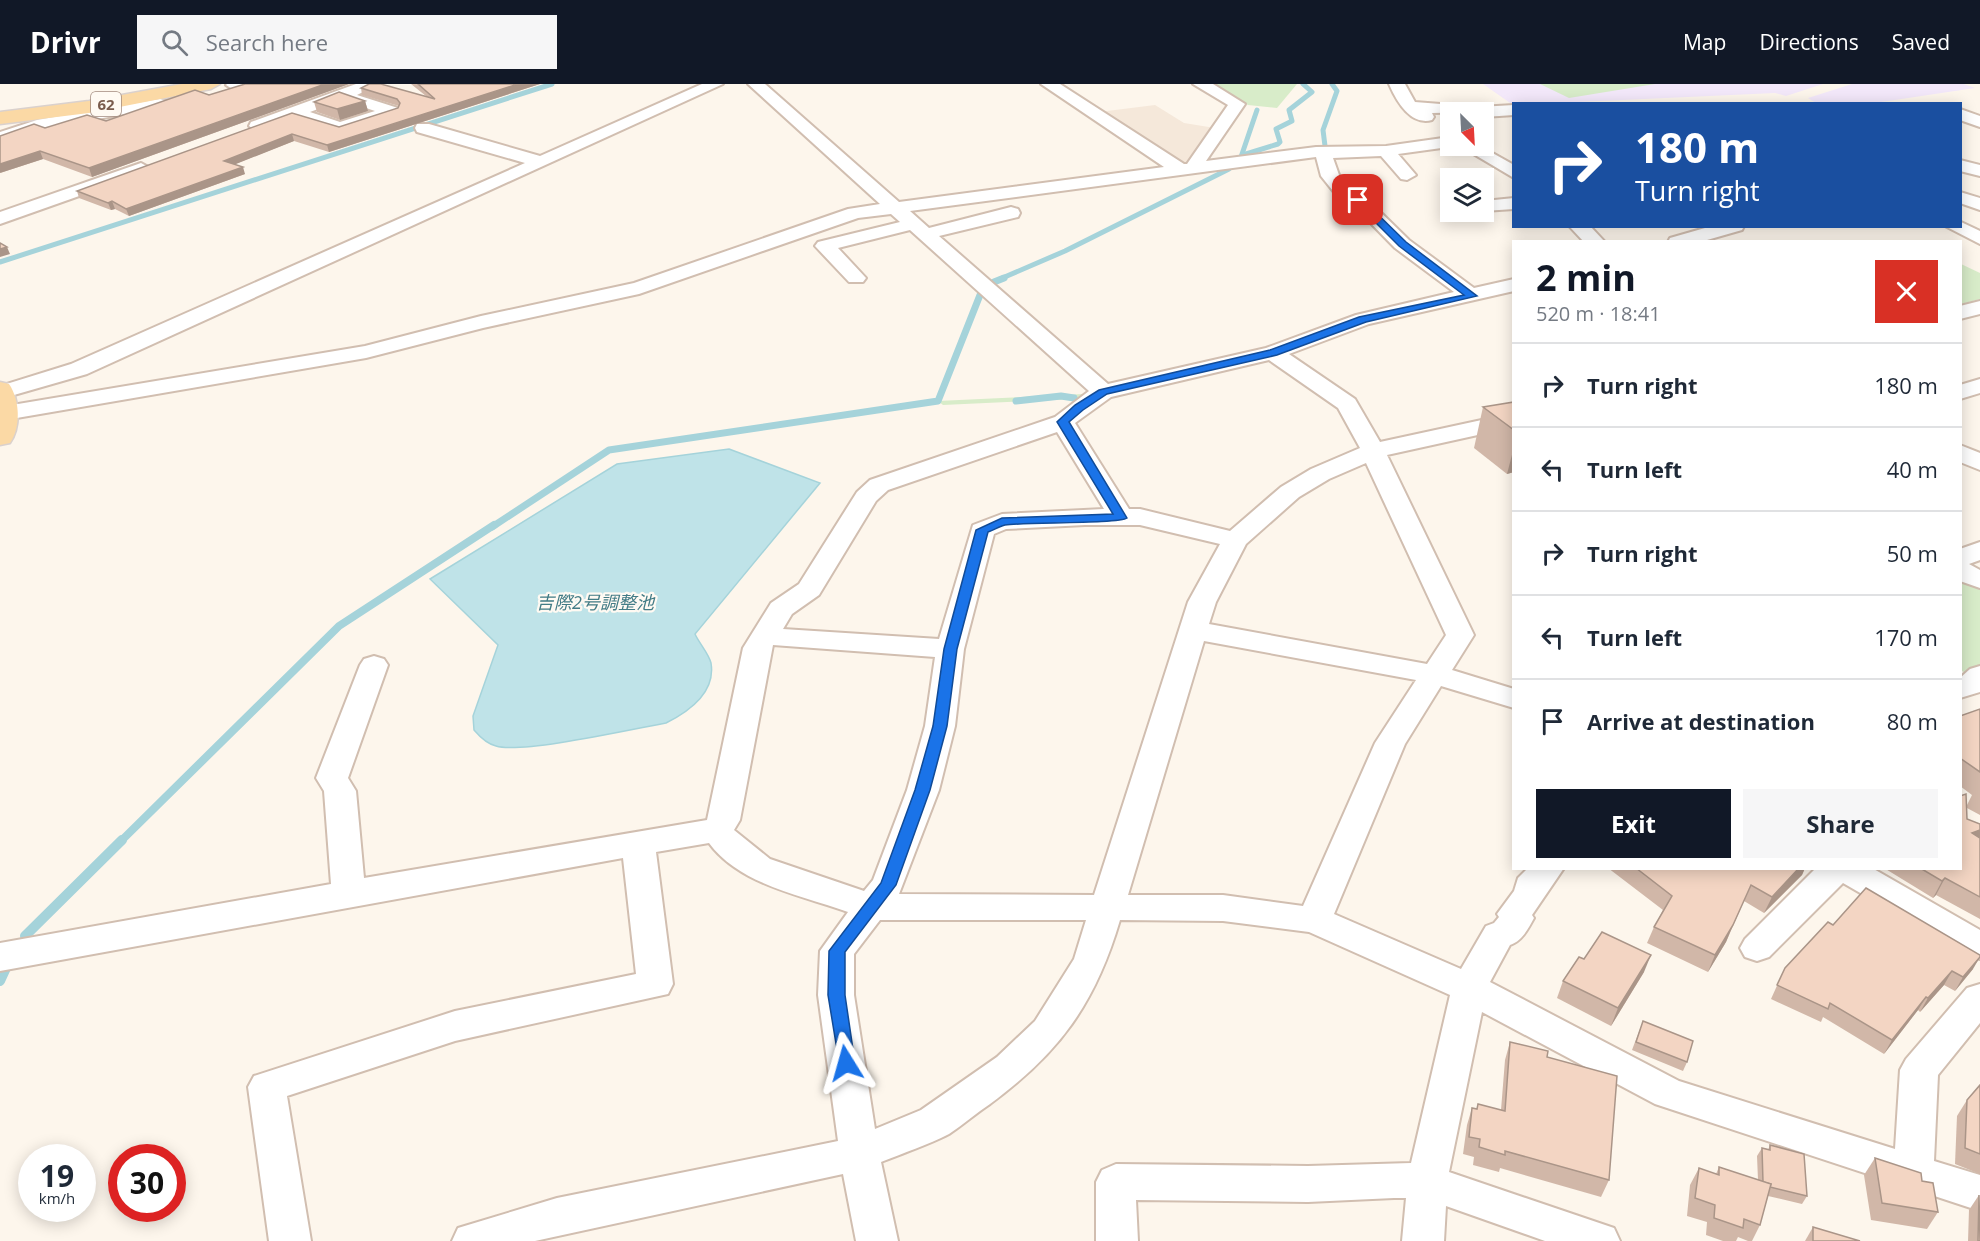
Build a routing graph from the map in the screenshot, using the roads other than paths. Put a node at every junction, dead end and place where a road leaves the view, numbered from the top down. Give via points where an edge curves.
1 (211, 84) edge
2 (371, 84) edge
3 (715, 84) edge
4 (756, 84) edge
5 (1049, 84) edge
6 (1201, 84) edge
7 (1397, 84) edge
8 (341, 95) junction
9 (160, 104) edge
10 (1411, 107) junction
11 (1980, 109) edge
12 (1512, 110) edge
13 (294, 112) junction
14 (1962, 113) edge
15 (1962, 114) edge
16 (0, 118) edge
17 (1980, 122) edge
18 (1440, 126) edge
19 (423, 128) dead end
20 (241, 131) edge
21 (0, 138) edge
22 (1440, 143) edge
23 (1386, 151) junction
24 (1323, 153) junction
25 (1980, 155) edge
26 (1486, 156) edge
27 (159, 161) edge
28 (541, 162) junction
29 (1962, 162) edge
30 (1962, 164) edge
31 (1187, 170) junction
32 (1980, 171) edge
33 (1512, 172) edge
34 (1407, 175) dead end
35 (1962, 198) edge
36 (1512, 203) edge
37 (1980, 204) edge
38 (1494, 205) edge
39 (895, 206) junction
40 (1494, 208) edge
41 (1011, 213) dead end
42 (0, 218) edge
43 (1512, 218) edge
44 (1580, 228) edge
45 (1728, 228) edge
46 (1958, 228) edge
47 (920, 229) junction
48 (1976, 236) edge
49 (1594, 240) edge
50 (1683, 240) edge
51 (1957, 240) edge
52 (856, 278) dead end
53 (1512, 286) edge
54 (1472, 296) junction
55 (1980, 307) edge
56 (1962, 312) edge
57 (1273, 353) junction
58 (1103, 392) junction
59 (2, 407) edge
60 (1512, 420) edge
61 (1063, 422) junction
62 (1373, 451) junction
63 (1962, 453) edge
64 (1980, 463) edge
65 (1121, 518) junction
66 (1235, 540) junction
67 (1980, 550) edge
68 (1962, 558) edge
69 (1962, 571) edge
70 (1980, 580) edge
71 (1193, 630) junction
72 (762, 636) junction
73 (950, 649) junction
74 (374, 664) dead end
75 (1436, 675) junction
76 (1512, 698) edge
77 (717, 830) junction
78 (638, 842) junction
79 (1546, 870) edge
80 (1835, 870) edge
81 (1847, 870) edge
82 (349, 893) junction
83 (1107, 906) junction
84 (872, 907) junction
85 (1314, 920) junction
86 (1980, 946) edge
87 (1757, 948) dead end
88 (0, 957) edge
89 (1469, 988) junction
90 (1980, 998) edge
91 (859, 1153) junction
92 (1914, 1170) junction
93 (1427, 1182) junction
94 (1980, 1193) edge
95 (290, 1241) edge
96 (473, 1241) edge
97 (878, 1241) edge
98 (1117, 1241) edge
99 (1423, 1241) edge
100 (1599, 1241) edge

1 - 16 main road, 62 via 89,107
2 - 8 street
3 - 28 street
4 - 39 street
5 - 31 street
6 - 31 street via 1237,104
7 - 10 street
8 - 13 street
8 - 13 street via 392,111 340,127
9 - 21 street via 37,125
10 - 12 street
10 - 18 street
11 - 14 street
13 - 20 street
15 - 17 street
19 - 28 street
22 - 23 street
23 - 24 street
23 - 34 street
24 - 31 street
24 - 54 street via 1330,176 1339,187 1358,200 1402,244
25 - 29 street
26 - 33 street
27 - 42 street
28 - 59 street via 56,378
30 - 32 street
31 - 39 street
35 - 37 street
36 - 38 street
39 - 47 street
39 - 59 street via 836,219 639,288 366,352
40 - 43 street
41 - 47 street
44 - 49 street
45 - 50 street
46 - 48 street
47 - 52 street via 825,246
47 - 58 street
48 - 51 street
53 - 54 street
54 - 57 street via 1363,320
55 - 56 street
57 - 58 street
57 - 62 street via 1347,404
58 - 61 street
60 - 62 street
61 - 65 street
61 - 72 street via 879,485 866,497 809,589 781,609
62 - 66 street via 1290,492
62 - 75 street via 1460,634
63 - 64 street
65 - 66 street via 1140,517
65 - 73 street via 1002,522 982,530
66 - 71 street via 1202,602
67 - 68 street
69 - 70 street
71 - 75 street
71 - 83 street
72 - 73 street
72 - 77 street via 724,820
73 - 84 street via 940,726 923,790 888,885
74 - 82 street via 332,778 340,791
75 - 76 street
75 - 85 street via 1390,743
77 - 78 street
77 - 84 street via 728,845 758,868
78 - 82 street
78 - 95 street via 655,984 455,1026 267,1087
79 - 89 street via 1530,887 1531,893 1514,914 1517,918 1506,933 1498,935
80 - 87 street
81 - 86 street
82 - 88 street
83 - 84 street
83 - 85 street via 1223,908
83 - 91 street via 1091,960 1048,1031 1010,1068 935,1122
84 - 91 street via 837,951 836,995
85 - 89 street
89 - 92 street via 1668,1093
89 - 93 street
90 - 92 street via 1919,1070
91 - 96 street via 557,1216
91 - 97 street
92 - 94 street
93 - 98 street via 1394,1179 1308,1185 1116,1182
93 - 99 street
93 - 100 street

